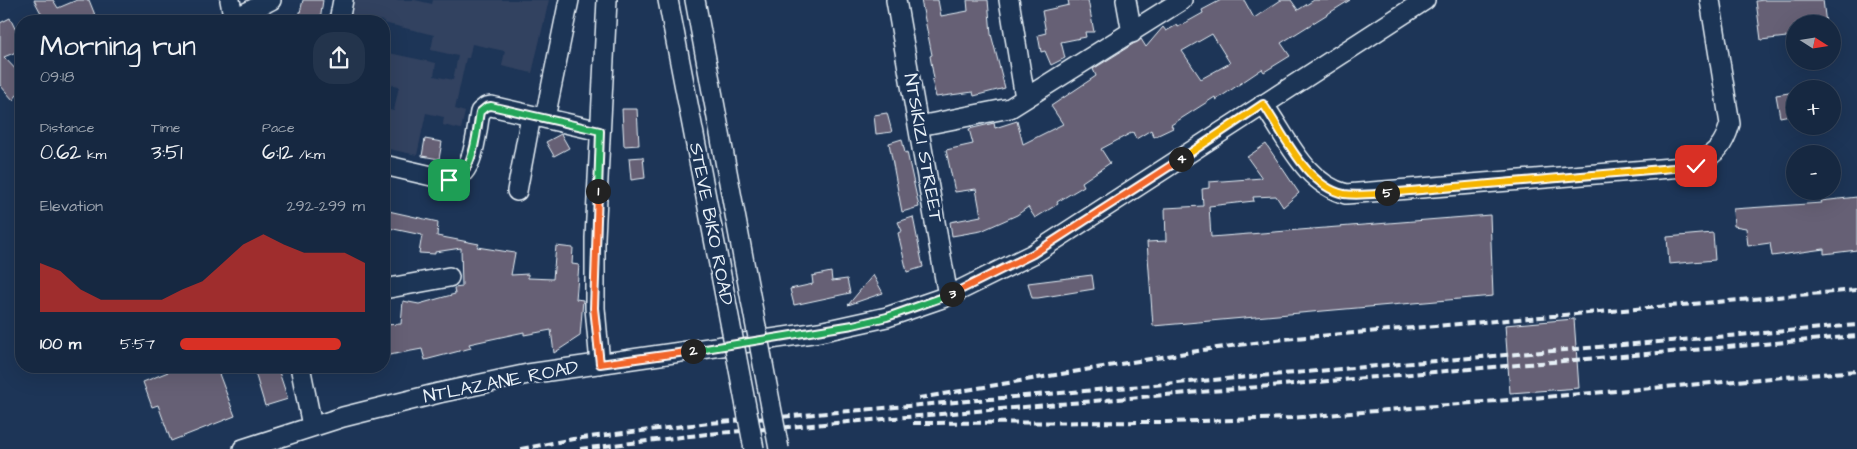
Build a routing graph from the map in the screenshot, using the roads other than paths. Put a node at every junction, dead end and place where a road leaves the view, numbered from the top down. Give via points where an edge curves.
1 (230, 0) edge
2 (271, 0) edge
3 (343, 0) edge
4 (568, 0) edge
5 (606, 0) edge
6 (668, 0) edge
7 (695, 0) edge
8 (896, 0) edge
9 (1009, 0) edge
10 (1126, 0) edge
11 (1182, 0) edge
12 (1425, 0) edge
13 (1710, 0) edge
14 (231, 15) edge
15 (243, 15) edge
16 (340, 15) edge
17 (1132, 33) junction
18 (1025, 98) junction
19 (1263, 104) junction
20 (538, 117) junction
21 (919, 126) junction
22 (600, 131) junction
23 (390, 166) edge
24 (517, 191) dead end
25 (448, 277) dead end
26 (390, 288) edge
27 (948, 296) junction
28 (600, 364) junction
29 (301, 373) edge
30 (312, 426) junction
31 (243, 449) edge
32 (754, 449) edge
33 (779, 449) edge

1 - 14 street
2 - 15 street
3 - 16 street
4 - 20 street
5 - 22 street
6 - 32 street, STEVE BIKO ROAD, bridge
7 - 33 street, STEVE BIKO ROAD, bridge
8 - 21 street, NTSIKIZI STREET
9 - 18 street
10 - 17 street
11 - 17 street
12 - 19 street, NTLAZANE ROAD
13 - 19 street via 1730,124 1724,142 1716,152 1696,166 1346,194 1333,191 1311,175
17 - 18 street
18 - 21 street via 1010,108
19 - 27 street, NTLAZANE ROAD via 1033,254
20 - 22 street
20 - 23 street via 491,106 482,109 467,167 453,179
20 - 24 street
21 - 27 street, NTSIKIZI STREET
22 - 28 street via 594,308
25 - 26 street
27 - 28 street, NTLAZANE ROAD via 887,317 836,329
28 - 30 street, NTLAZANE ROAD via 528,374
29 - 30 street
30 - 31 street, NTLAZANE ROAD

